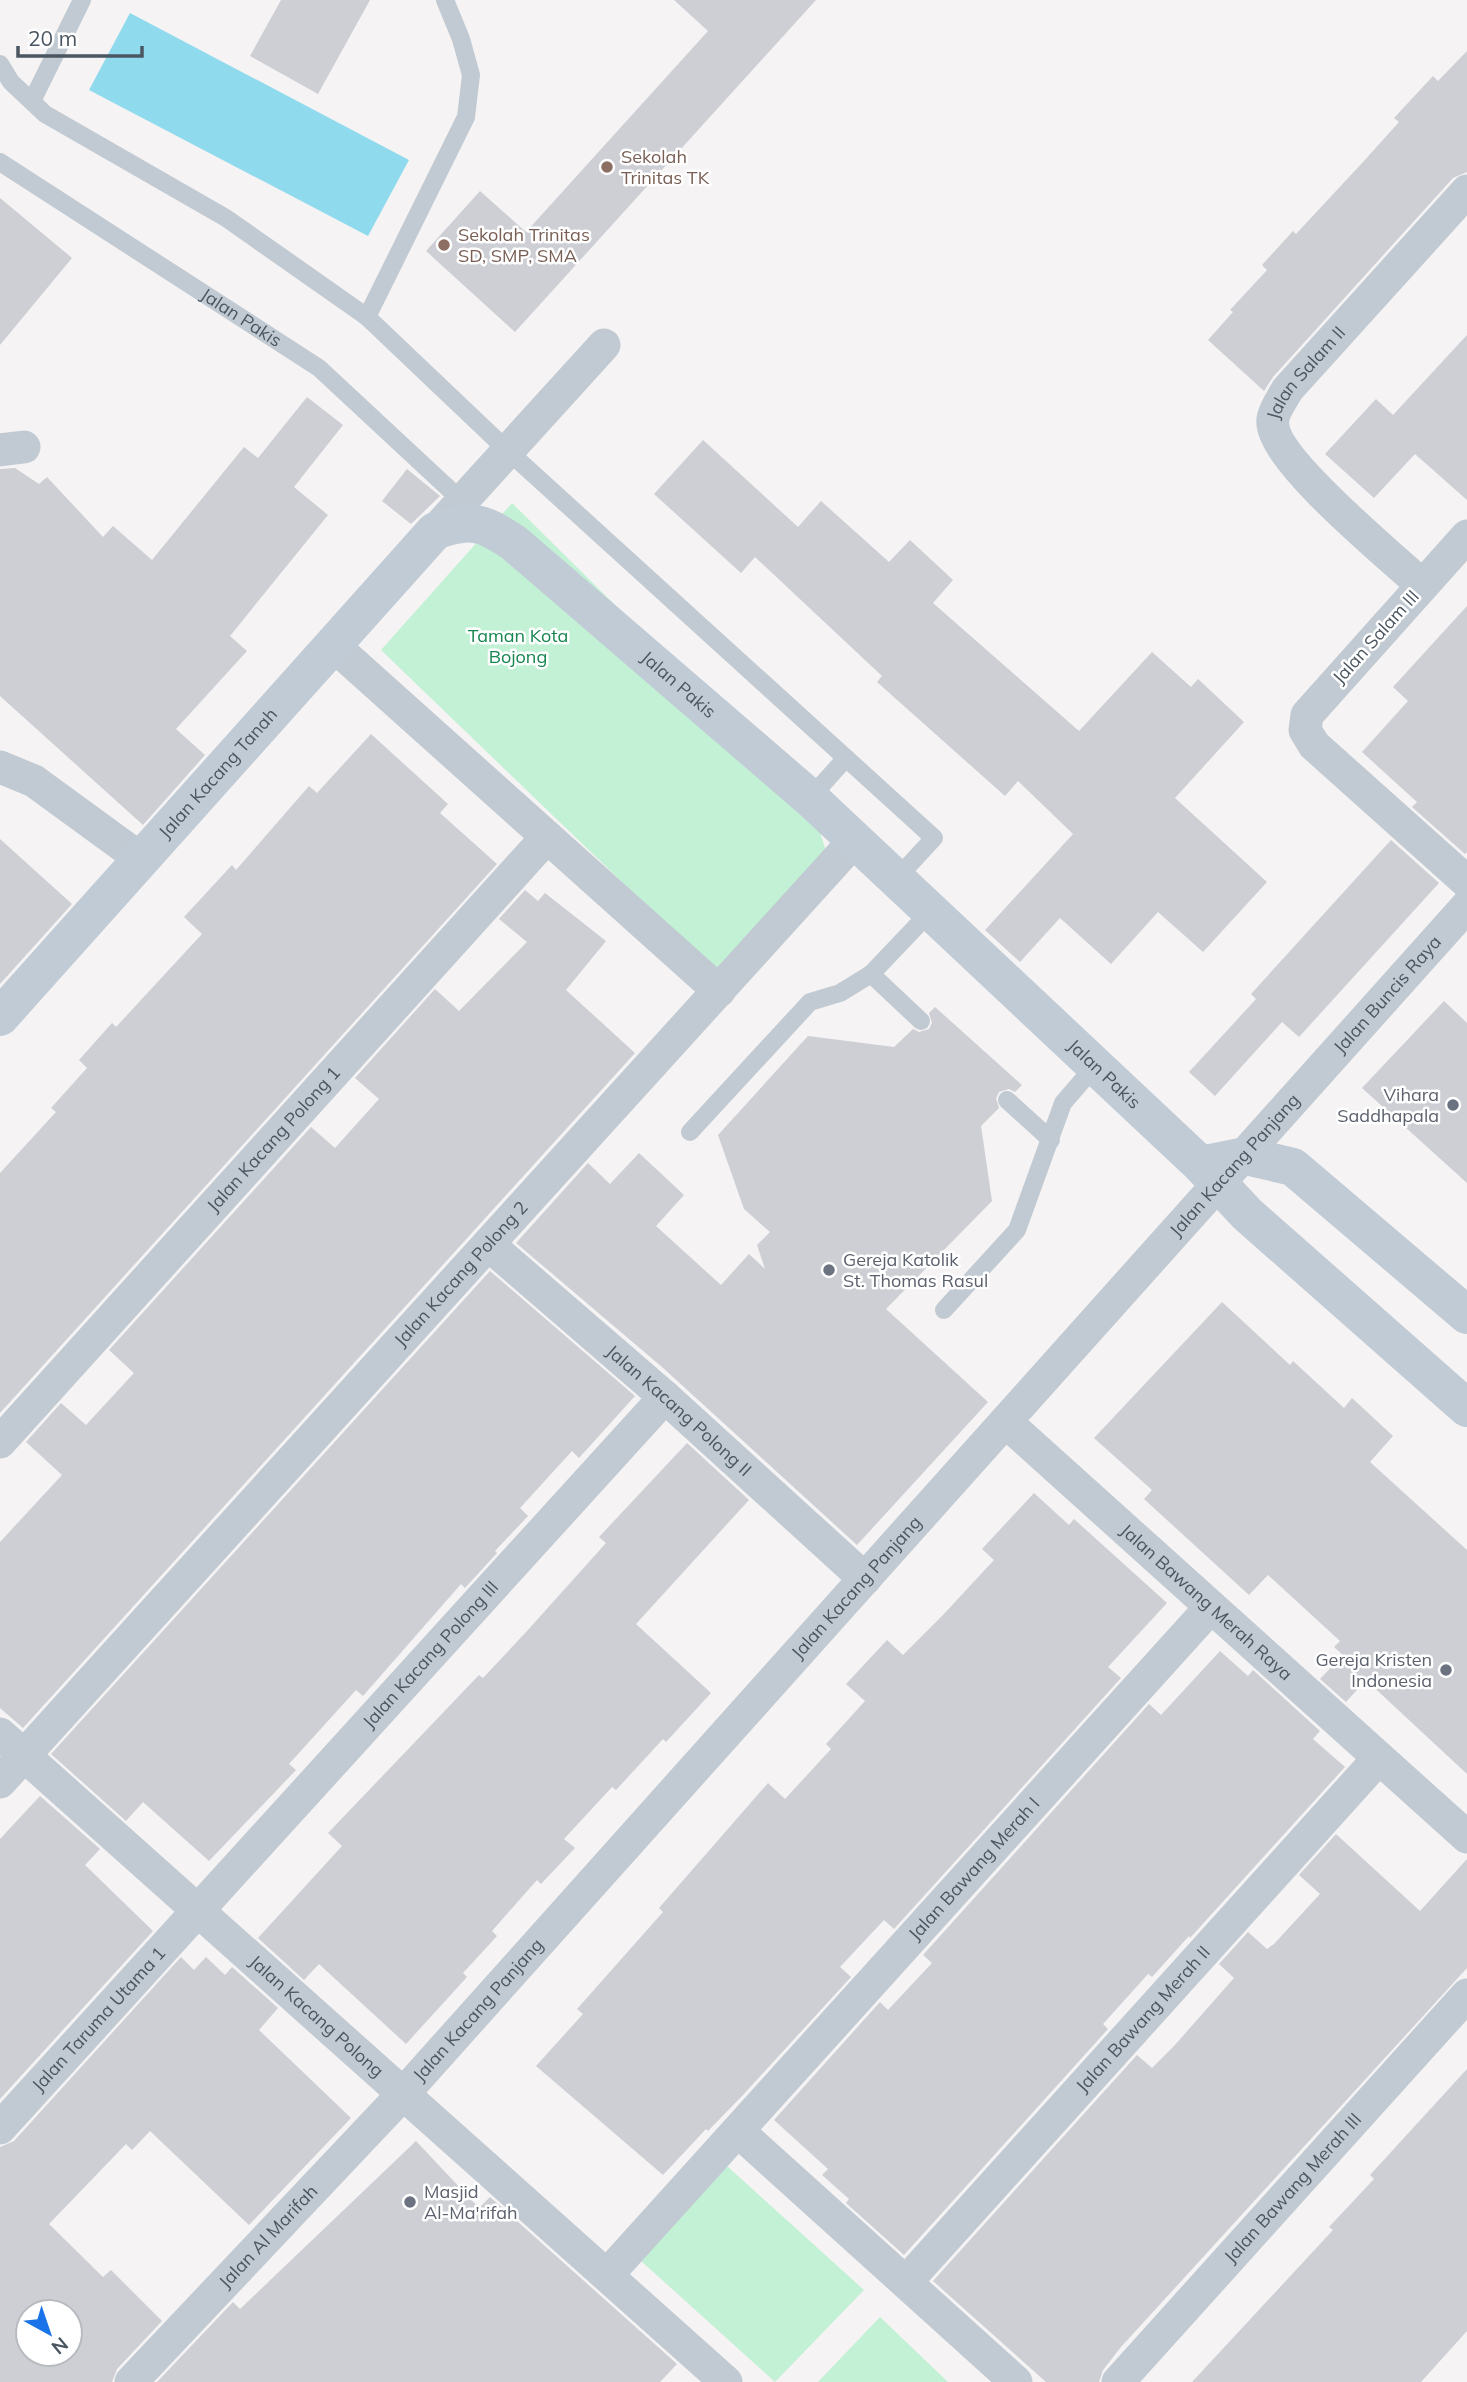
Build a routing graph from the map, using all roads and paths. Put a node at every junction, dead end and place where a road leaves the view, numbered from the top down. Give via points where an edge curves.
1 (82, 0) edge
2 (445, 0) edge
3 (0, 64) edge
4 (32, 101) junction
5 (0, 162) edge
6 (1467, 191) edge
7 (367, 317) junction
8 (604, 345) dead end
9 (508, 451) junction
10 (462, 501) junction
11 (435, 531) junction
12 (1467, 536) edge
13 (1422, 585) junction
14 (333, 645) junction
15 (846, 758) junction
16 (0, 767) edge
17 (810, 798) junction
18 (547, 837) junction
19 (856, 840) junction
20 (141, 859) junction
21 (897, 878) junction
22 (1467, 882) edge
23 (1467, 906) edge
24 (931, 911) junction
25 (871, 974) junction
26 (719, 991) junction
27 (0, 1017) edge
28 (921, 1021) dead end
29 (1095, 1066) junction
30 (1311, 1084) joint
31 (1007, 1100) dead end
32 (690, 1132) dead end
33 (1051, 1140) junction
34 (1246, 1156) junction
35 (1210, 1176) junction
36 (489, 1245) junction
37 (944, 1310) dead end
38 (1467, 1315) edge
39 (665, 1397) junction
40 (1467, 1408) edge
41 (1007, 1423) junction
42 (0, 1442) edge
43 (865, 1580) junction
44 (1211, 1607) junction
45 (12, 1745) edge
46 (1380, 1758) junction
47 (0, 1782) edge
48 (1467, 1837) edge
49 (198, 1910) junction
50 (1467, 1995) edge
51 (404, 2093) junction
52 (0, 2128) edge
53 (738, 2131) junction
54 (608, 2274) junction
55 (906, 2283) junction
56 (131, 2382) edge
57 (726, 2382) edge
58 (1016, 2382) edge
59 (1118, 2382) edge

1 - 4 lane
2 - 7 lane via 471,75 466,117
3 - 4 lane
4 - 7 lane via 45,114 226,218
5 - 10 lane, Jalan Pakis via 319,368
6 - 13 street, Jalan Salam II via 1287,390 1272,420 1277,439 1301,472
7 - 9 lane
8 - 9 street
9 - 10 street
9 - 15 lane
10 - 11 street
11 - 14 street, Jalan Kacang Tanah
11 - 17 street, Jalan Pakis via 461,522 490,526 514,542
12 - 13 street, Jalan Salam III
13 - 22 street, Jalan Salam III via 1307,715 1305,730 1314,745
14 - 18 street
14 - 20 street, Jalan Kacang Tanah
15 - 17 lane
15 - 21 lane via 934,838
16 - 20 street via 34,780
17 - 19 street
18 - 26 street
18 - 42 street, Jalan Kacang Polong 1
19 - 21 street, Jalan Pakis
19 - 26 street, Jalan Kacang Polong 2
20 - 27 street, Jalan Kacang Tanah
21 - 24 street, Jalan Pakis
23 - 30 street, Jalan Buncis Raya
24 - 25 lane
24 - 29 street, Jalan Pakis
25 - 28 lane
25 - 32 lane via 840,993 810,1002
26 - 36 street, Jalan Kacang Polong 2
29 - 33 lane via 1063,1103
29 - 35 street, Jalan Pakis
30 - 34 street, Jalan Kacang Panjang
31 - 33 lane
33 - 37 lane via 1017,1230
34 - 35 street
34 - 38 street via 1293,1167
35 - 40 street, Jalan Pakis
35 - 41 street, Jalan Kacang Panjang
36 - 39 street, Jalan Kacang Polong II
36 - 45 street, Jalan Kacang Polong 2
39 - 43 street, Jalan Kacang Polong II
39 - 49 street, Jalan Kacang Polong III
41 - 43 street, Jalan Kacang Panjang
41 - 44 street, Jalan Bawang Merah Raya
43 - 51 street, Jalan Kacang Panjang
44 - 46 street, Jalan Bawang Merah Raya
44 - 53 street, Jalan Bawang Merah I
45 - 47 street, Jalan Kacang Polong 2
45 - 49 street, Jalan Kacang Polong
46 - 48 street, Jalan Bawang Merah Raya
46 - 55 street, Jalan Bawang Merah II
49 - 51 street, Jalan Kacang Polong
49 - 52 street, Jalan Taruma Utama 1
50 - 59 street, Jalan Bawang Merah III
51 - 54 street, Jalan Kacang Polong
51 - 56 street, Jalan Al Marifah
53 - 54 street, Jalan Bawang Merah I
53 - 55 street
54 - 57 street, Jalan Kacang Polong
55 - 58 street

